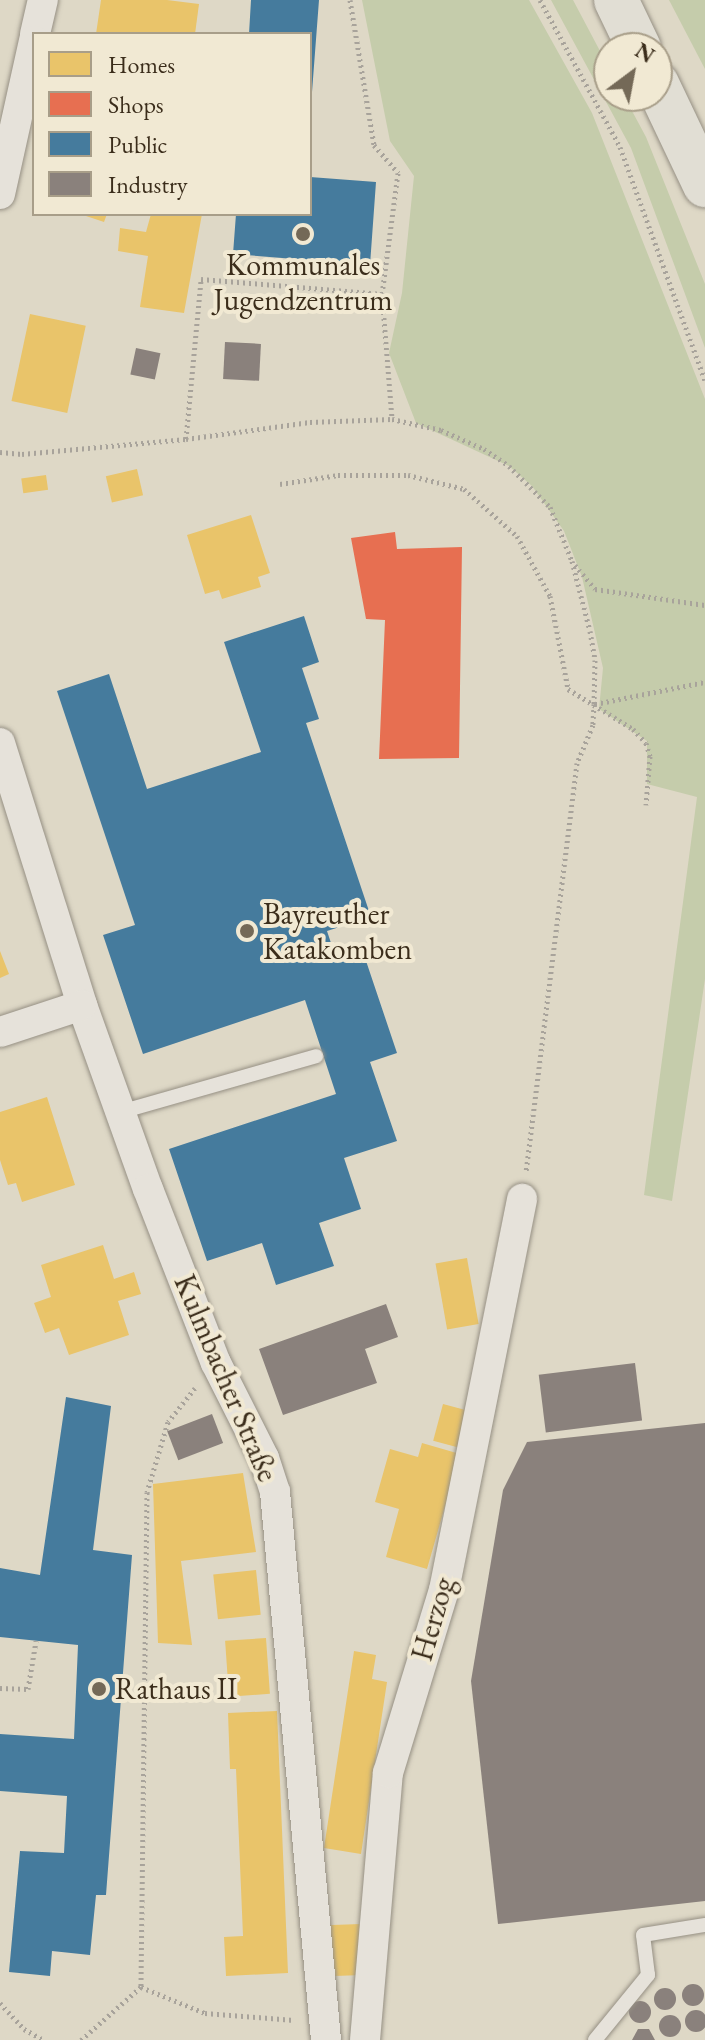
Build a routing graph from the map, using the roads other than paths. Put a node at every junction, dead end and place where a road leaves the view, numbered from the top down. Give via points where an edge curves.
1 (43, 0) edge
2 (616, 0) edge
3 (35, 32) edge
4 (631, 32) edge
5 (32, 50) edge
6 (671, 112) edge
7 (703, 175) edge
8 (0, 194) edge
9 (0, 743) edge
10 (82, 1005) junction
11 (0, 1032) edge
12 (316, 1056) dead end
13 (120, 1112) junction
14 (522, 1199) road end
15 (705, 1925) edge
16 (324, 2031) edge
17 (365, 2040) edge
18 (595, 2040) edge

1 - 3 street
2 - 4 main road
5 - 8 street
6 - 7 main road
9 - 10 street, Kulmbacher Straße
10 - 11 street
10 - 13 street, Kulmbacher Straße
12 - 13 lane
13 - 16 street, Kulmbacher Straße via 216,1363 264,1458 275,1492
14 - 17 street, Herzog via 444,1590 388,1773
15 - 18 lane via 643,1935 648,1975

